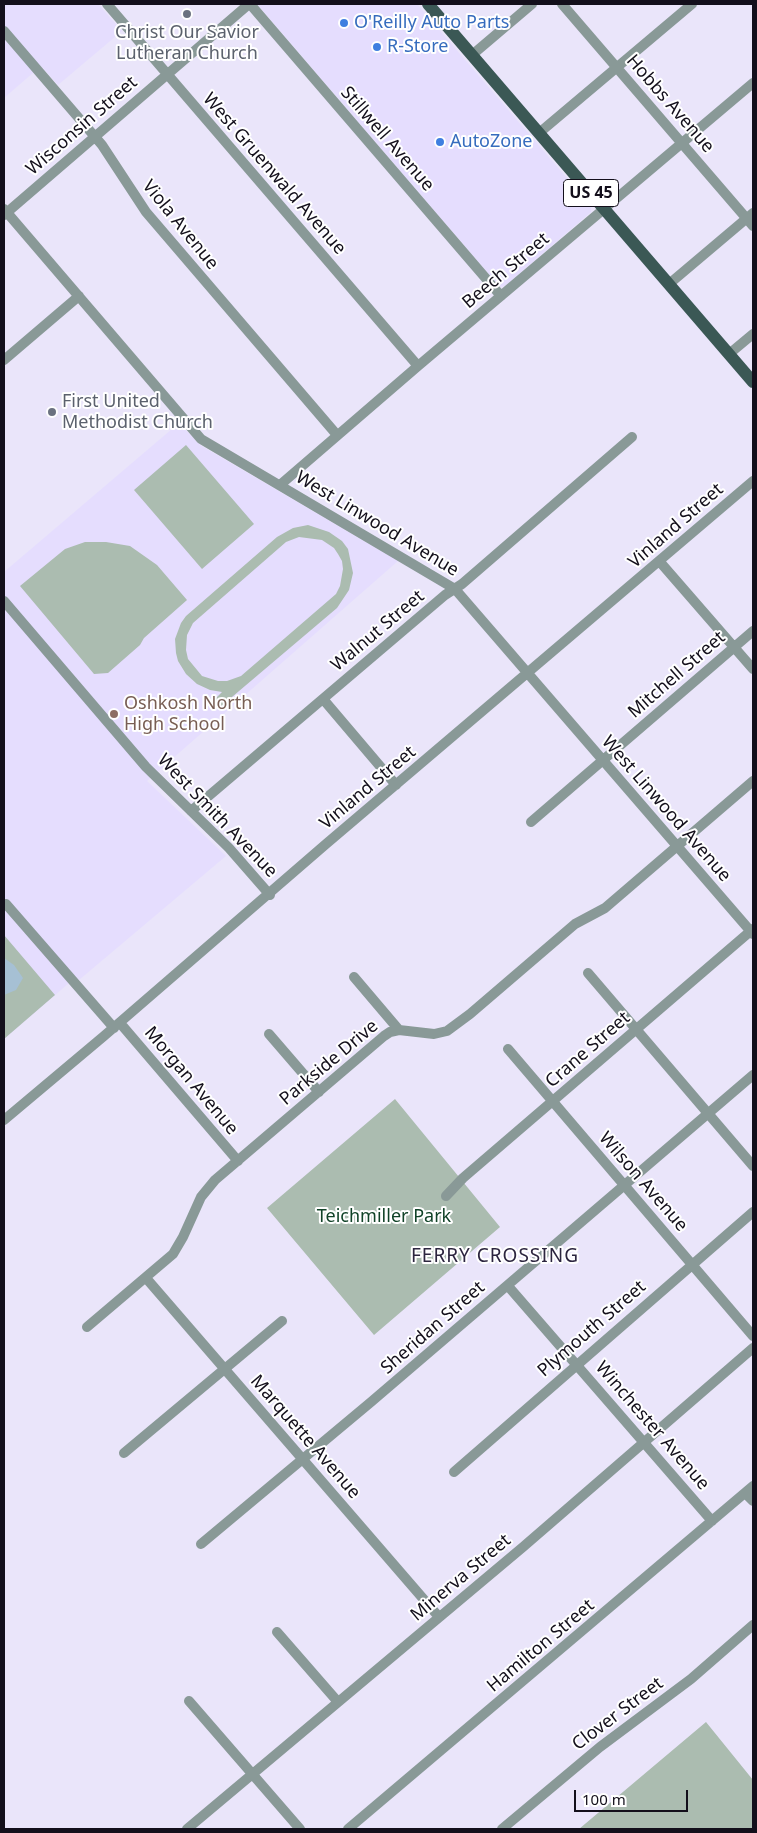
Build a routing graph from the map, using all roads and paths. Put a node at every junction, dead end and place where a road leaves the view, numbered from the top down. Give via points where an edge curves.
1 (107, 4) edge
2 (249, 4) edge
3 (428, 4) edge
4 (532, 4) edge
5 (562, 4) edge
6 (692, 4) edge
7 (4, 31) edge
8 (472, 55) junction
9 (617, 68) junction
10 (167, 75) junction
11 (753, 83) edge
12 (539, 133) junction
13 (95, 137) junction
14 (682, 143) junction
15 (604, 208) junction
16 (5, 212) edge
17 (751, 219) edge
18 (669, 284) junction
19 (78, 296) junction
20 (501, 296) junction
21 (753, 334) edge
22 (729, 354) junction
23 (4, 360) edge
24 (418, 366) junction
25 (753, 382) edge
26 (337, 435) junction
27 (632, 437) dead end
28 (753, 482) edge
29 (280, 485) junction
30 (660, 562) junction
31 (455, 589) junction
32 (4, 601) edge
33 (753, 631) edge
34 (734, 647) junction
35 (753, 669) edge
36 (528, 673) junction
37 (322, 699) junction
38 (603, 760) junction
39 (753, 781) edge
40 (396, 785) junction
41 (191, 811) junction
42 (531, 822) dead end
43 (677, 846) junction
44 (270, 894) junction
45 (6, 904) dead end
46 (752, 932) edge
47 (588, 973) dead end
48 (354, 977) dead end
49 (117, 1025) junction
50 (399, 1030) junction
51 (636, 1030) junction
52 (269, 1034) dead end
53 (508, 1049) dead end
54 (753, 1075) edge
55 (318, 1092) junction
56 (552, 1102) junction
57 (708, 1114) junction
58 (4, 1120) edge
59 (238, 1161) junction
60 (753, 1166) edge
61 (625, 1186) junction
62 (446, 1196) dead end
63 (753, 1212) edge
64 (692, 1265) junction
65 (146, 1278) junction
66 (508, 1286) junction
67 (282, 1321) dead end
68 (87, 1327) dead end
69 (753, 1336) edge
70 (753, 1348) edge
71 (576, 1364) junction
72 (226, 1369) junction
73 (644, 1442) junction
74 (124, 1453) dead end
75 (303, 1459) junction
76 (454, 1472) dead end
77 (749, 1489) edge
78 (753, 1501) edge
79 (712, 1521) junction
80 (201, 1544) dead end
81 (439, 1617) junction
82 (753, 1625) edge
83 (277, 1632) dead end
84 (189, 1701) dead end
85 (338, 1702) junction
86 (252, 1774) junction
87 (187, 1829) edge
88 (300, 1829) edge
89 (348, 1829) edge
90 (502, 1829) edge

1 - 10 street, West Gruenwald Avenue
2 - 10 street, Wisconsin Street
2 - 20 street, Stillwell Avenue
3 - 8 main road, US 45
4 - 8 street
5 - 9 street, Hobbs Avenue
6 - 9 street
7 - 13 street, Viola Avenue
8 - 12 main road, US 45
9 - 12 street
9 - 14 street, Hobbs Avenue
10 - 13 street, Wisconsin Street
10 - 24 street, West Gruenwald Avenue
11 - 14 street, Beech Street
12 - 15 main road, US 45
13 - 16 street, Wisconsin Street
13 - 26 street, Viola Avenue via 146,212
14 - 15 street, Beech Street
14 - 17 street, Hobbs Avenue
15 - 18 main road, US 45
15 - 20 street, Beech Street
16 - 19 street, West Linwood Avenue
17 - 18 street
18 - 22 main road, US 45
19 - 23 street
19 - 29 street, West Linwood Avenue via 201,438
20 - 24 street, Beech Street
21 - 22 street
22 - 25 main road, US 45
24 - 26 street, Beech Street
26 - 29 street, Beech Street
27 - 31 street, Walnut Street
28 - 30 street, Vinland Street
29 - 31 street, West Linwood Avenue
30 - 34 street
30 - 36 street, Vinland Street
31 - 36 street, West Linwood Avenue
31 - 37 street, Walnut Street
32 - 41 street, West Smith Avenue via 146,767
33 - 34 street, Mitchell Street
34 - 35 street
34 - 38 street, Mitchell Street
36 - 38 street, West Linwood Avenue
36 - 40 street, Vinland Street
37 - 40 street
37 - 41 street, Walnut Street
38 - 42 street, Mitchell Street
38 - 43 street, West Linwood Avenue
39 - 43 street, Parkside Drive
40 - 44 street, Vinland Street
41 - 44 street, West Smith Avenue
43 - 46 street, West Linwood Avenue
43 - 50 street, Parkside Drive via 605,908 575,924 447,1031 434,1034
44 - 49 street, Vinland Street
45 - 49 street, Morgan Avenue
46 - 51 street, Crane Street
47 - 51 street
48 - 50 street
49 - 58 street, Vinland Street
49 - 59 street, Morgan Avenue
50 - 55 street, Parkside Drive via 384,1036
51 - 56 street, Crane Street
51 - 57 street
52 - 55 street
53 - 56 street, Wilson Avenue
54 - 57 street, Sheridan Street
55 - 59 street, Parkside Drive
56 - 61 street, Wilson Avenue
56 - 62 street, Crane Street
57 - 60 street
57 - 61 street, Sheridan Street
59 - 65 street, Parkside Drive via 205,1192 178,1246
61 - 64 street, Wilson Avenue
61 - 66 street, Sheridan Street
63 - 64 street, Plymouth Street
64 - 69 street, Wilson Avenue
64 - 71 street, Plymouth Street
65 - 68 street, Parkside Drive
65 - 72 street, Marquette Avenue
66 - 71 street, Winchester Avenue
66 - 75 street, Sheridan Street
67 - 72 street
70 - 73 street, Minerva Street
71 - 73 street, Winchester Avenue
71 - 76 street, Plymouth Street
72 - 74 street
72 - 75 street, Marquette Avenue
73 - 79 street, Winchester Avenue
73 - 81 street, Minerva Street
75 - 80 street, Sheridan Street
75 - 81 street, Marquette Avenue
77 - 78 street
77 - 79 street, Hamilton Street
79 - 89 street, Hamilton Street
81 - 85 street, Minerva Street
82 - 90 street, Clover Street
83 - 85 street
84 - 86 street
85 - 86 street, Minerva Street
86 - 87 street, Minerva Street
86 - 88 street

